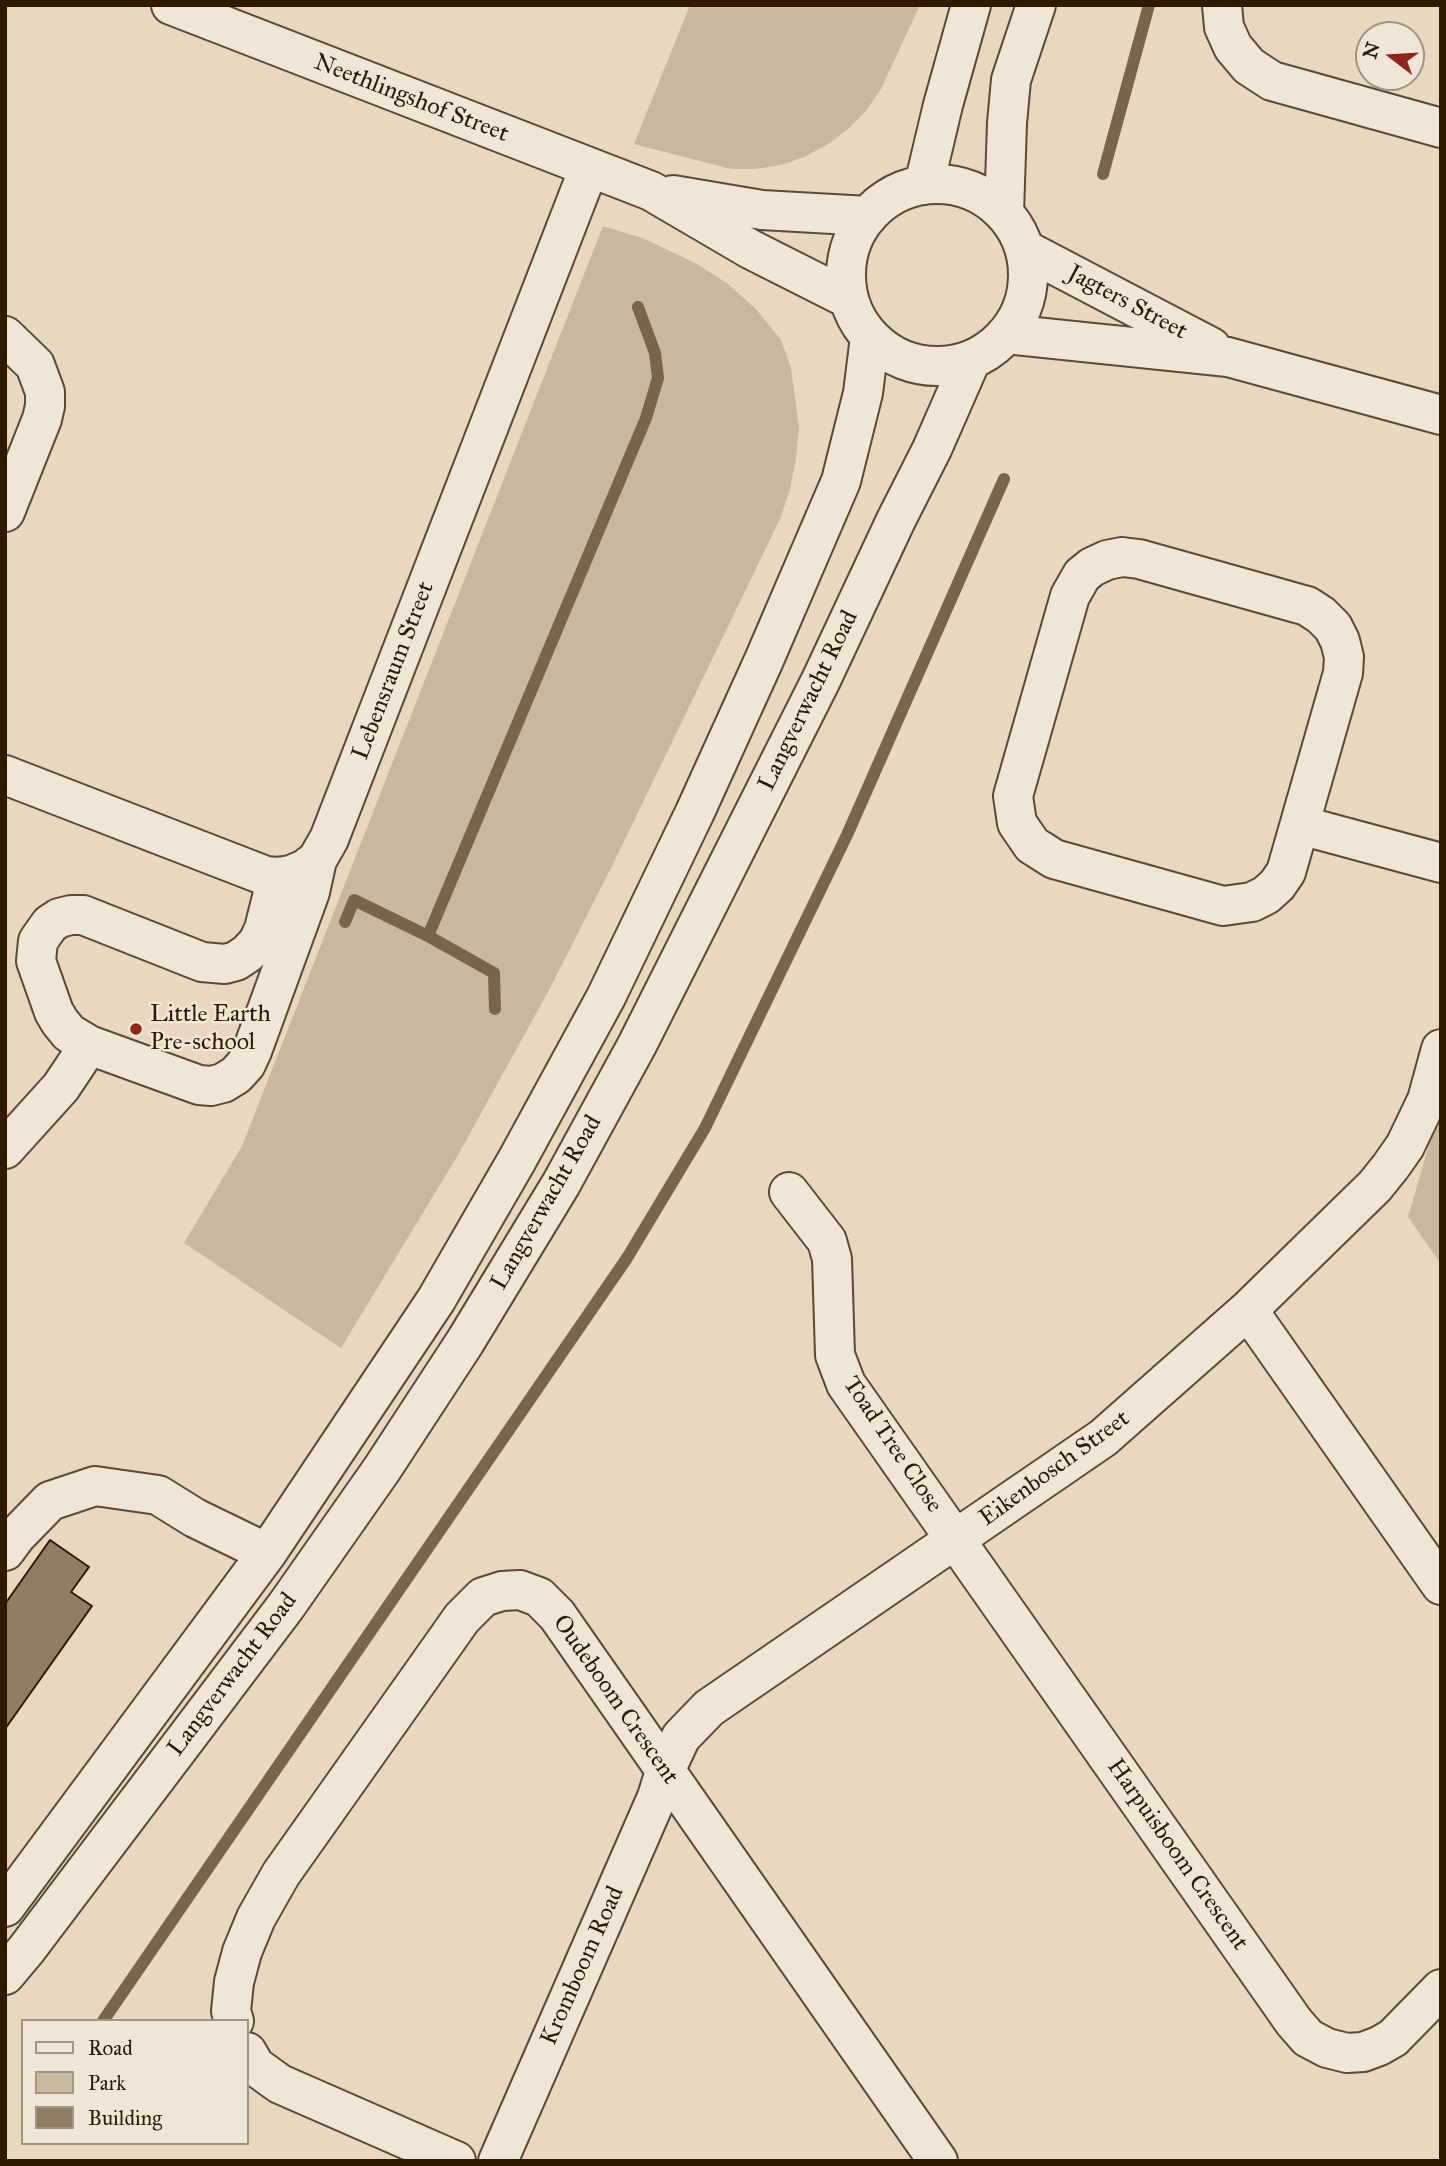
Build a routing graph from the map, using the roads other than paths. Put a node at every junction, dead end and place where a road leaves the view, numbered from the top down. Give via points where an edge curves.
1 (171, 5) edge
2 (971, 5) edge
3 (1036, 5) edge
4 (1222, 5) edge
5 (1441, 128) edge
6 (589, 168) junction
7 (924, 185) junction
8 (651, 191) junction
9 (1004, 213) junction
10 (867, 216) junction
11 (1026, 250) junction
12 (849, 299) junction
13 (1006, 334) junction
14 (5, 336) edge
15 (870, 337) junction
16 (1228, 357) junction
17 (971, 360) junction
18 (1441, 415) edge
19 (5, 512) edge
20 (5, 775) edge
21 (1300, 825) junction
22 (317, 860) junction
23 (1441, 863) edge
24 (278, 877) junction
25 (89, 1045) junction
26 (1441, 1049) edge
27 (5, 1149) edge
28 (789, 1192) dead end
29 (1248, 1310) junction
30 (957, 1540) junction
31 (5, 1552) edge
32 (267, 1553) junction
33 (1441, 1586) edge
34 (665, 1771) junction
35 (5, 1907) edge
36 (5, 1975) edge
37 (1441, 1989) edge
38 (233, 2019) edge
39 (248, 2054) edge
40 (456, 2161) edge
41 (498, 2161) edge
42 (938, 2161) edge

1 - 6 street, Neethlingshof Street
2 - 7 street
3 - 9 street via 1011,80
4 - 5 street via 1224,27 1233,47 1249,66 1272,81
6 - 8 street, Neethlingshof Street
6 - 22 street, Lebensraum Street
7 - 9 street via 967,189
7 - 10 street via 903,190
8 - 10 street, Neethlingshof Street via 762,210
8 - 12 street, Neethlingshof Street via 750,249
9 - 11 street
10 - 12 street via 848,255
11 - 13 street via 1026,295
11 - 16 street, Jagters Street
12 - 15 street
13 - 16 street, Jagters Street
13 - 17 street
14 - 19 street via 35,365 45,399 42,419
15 - 17 street via 906,362 950,366
15 - 32 street, Langverwacht Road via 863,393 841,481 695,812 606,997 436,1300
16 - 18 street, Jagters Street
17 - 36 street, Langverwacht Road via 821,680 637,1045 561,1184 382,1469
20 - 24 street via 254,873
21 - 21 street via 1343,673 1340,641 1321,614 1307,606 1139,559 1107,560 1083,575 1070,596 1013,796 1017,823 1032,845 1054,859 1223,906 1237,905 1252,902 1277,885 1286,872
21 - 23 street
22 - 24 street via 291,876
22 - 25 street, Lebensraum Street via 310,892 252,1051 236,1075 223,1083 199,1085
24 - 25 street, Lebensraum Street via 258,942 236,961 225,964 202,962 83,915 50,924 38,941 36,961 60,1022
25 - 27 street via 61,1087
26 - 29 street, Eikenbosch Street via 1427,1100 1391,1167
28 - 30 street, Toad Tree Close via 827,1241 832,1259 835,1355 846,1384
29 - 30 street, Eikenbosch Street via 1103,1438
29 - 33 street
30 - 34 street, Eikenbosch Street via 709,1709 681,1737
30 - 37 street, Harpuisboom Crescent via 1308,2038 1327,2048 1363,2052 1393,2038
31 - 32 street via 50,1501 95,1486 158,1494
32 - 35 street, Langverwacht Road
34 - 38 street, Oudeboom Crescent via 539,1597 520,1590 483,1597 463,1618 281,1874 242,1952 233,1982
34 - 41 street, Kromboom Road
34 - 42 street, Oudeboom Crescent
39 - 40 street via 255,2066 280,2084

